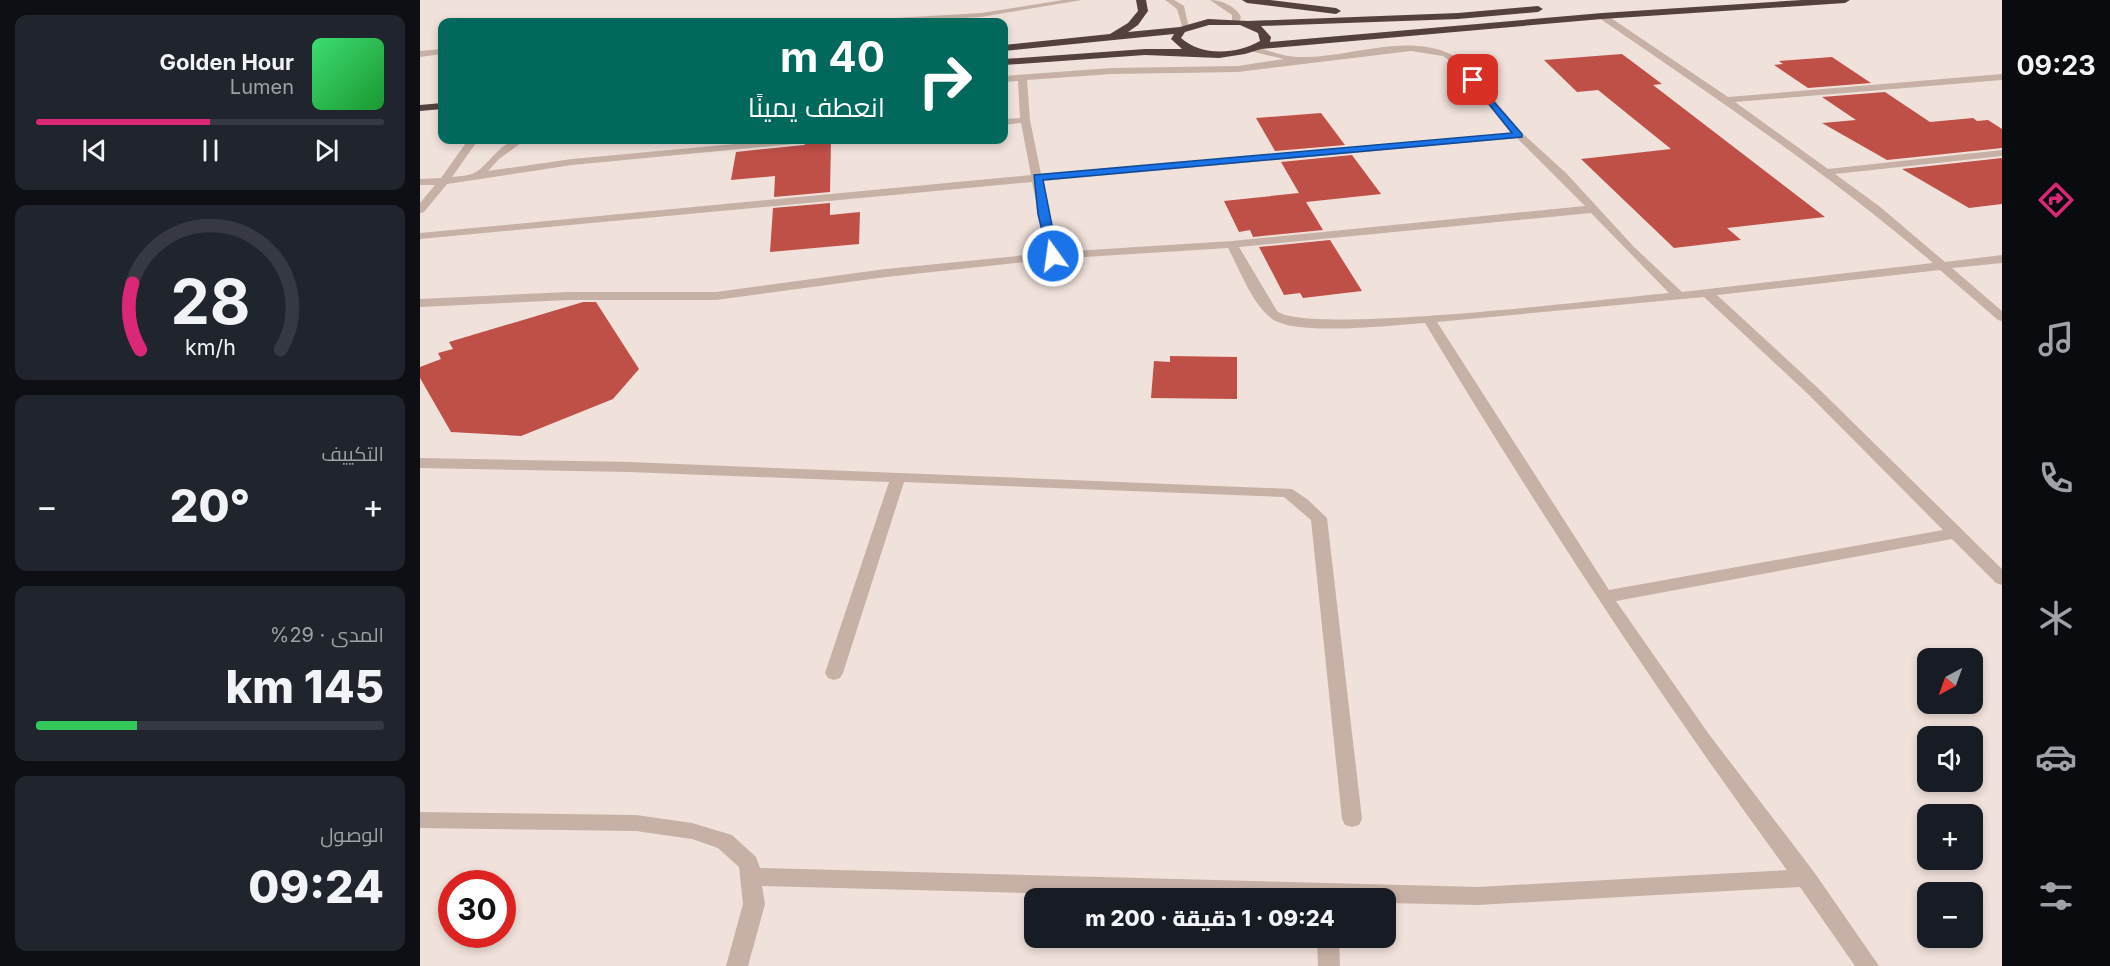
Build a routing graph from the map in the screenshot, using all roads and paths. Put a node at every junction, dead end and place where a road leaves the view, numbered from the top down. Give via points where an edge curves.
1 (1078, 0) edge
2 (1141, 0) edge
3 (1169, 0) edge
4 (1214, 0) edge
5 (1247, 0) edge
6 (1845, 0) edge
7 (1551, 8) dead end
8 (1458, 16) junction
9 (1602, 16) junction
10 (930, 18) edge
11 (1235, 22) junction
12 (1247, 24) junction
13 (1183, 28) junction
14 (1074, 42) junction
15 (1008, 48) edge
16 (1256, 48) junction
17 (438, 52) edge
18 (1211, 53) junction
19 (420, 54) edge
20 (1298, 60) junction
21 (1008, 62) edge
22 (2002, 77) edge
23 (1022, 78) junction
24 (1008, 79) edge
25 (438, 94) edge
26 (420, 96) edge
27 (1726, 100) junction
28 (438, 106) edge
29 (420, 108) edge
30 (1025, 120) junction
31 (1008, 122) edge
32 (1519, 135) junction
33 (470, 144) edge
34 (514, 144) edge
35 (762, 144) edge
36 (2002, 153) edge
37 (1826, 172) junction
38 (478, 176) junction
39 (1038, 177) junction
40 (444, 181) junction
41 (420, 182) edge
42 (1593, 209) junction
43 (420, 210) edge
44 (420, 236) edge
45 (1232, 244) junction
46 (1053, 256) junction
47 (2002, 259) edge
48 (1942, 268) junction
49 (1707, 293) junction
50 (1679, 296) junction
51 (420, 303) edge
52 (2002, 317) edge
53 (1429, 319) junction
54 (420, 464) edge
55 (898, 478) junction
56 (1954, 533) junction
57 (2002, 579) edge
58 (1605, 597) junction
59 (834, 673) dead end
60 (1352, 819) dead end
61 (420, 820) edge
62 (751, 877) junction
63 (1807, 878) junction
64 (1084, 888) edge
65 (1396, 896) edge
66 (1328, 948) edge
67 (737, 966) edge
68 (1329, 966) edge
69 (1868, 966) edge

1 - 10 street via 981,15
2 - 14 highway via 1143,11 1127,28
3 - 13 street via 1181,8
4 - 11 street via 1236,14
5 - 8 highway via 1368,14
6 - 9 highway
7 - 8 highway
8 - 12 highway
9 - 16 highway
9 - 27 street
11 - 12 highway
11 - 13 highway via 1208,22
12 - 16 highway via 1263,32 1265,42
13 - 14 highway
13 - 18 highway via 1176,34 1179,44
14 - 15 highway
16 - 18 highway
16 - 20 street
17 - 19 street
18 - 21 highway via 1145,52
20 - 23 street via 1238,69 1103,71
20 - 32 street via 1411,48 1446,54 1458,62
22 - 27 street
23 - 24 street
23 - 30 street
25 - 26 highway
27 - 37 street
28 - 29 highway
30 - 31 street
30 - 39 street
32 - 39 street
32 - 42 street
33 - 40 street
34 - 38 street
35 - 38 street via 572,162
36 - 37 street
37 - 48 street via 1875,208
38 - 40 street
39 - 44 street
39 - 46 street
40 - 41 street
40 - 43 street
42 - 45 street
42 - 50 street
45 - 46 street
45 - 53 street via 1266,307 1278,318 1317,323
46 - 51 street via 716,296 569,296
47 - 48 street
48 - 49 street
48 - 52 street
49 - 50 street
49 - 56 street via 1814,392
50 - 53 street
53 - 58 street via 1526,479
54 - 55 street via 629,467
55 - 59 street
55 - 60 street via 1287,492 1302,502 1319,518
56 - 57 street
56 - 58 street
58 - 63 street via 1679,707
61 - 62 street via 636,823 692,831 725,841 749,862
62 - 64 street
62 - 67 street via 754,904
63 - 65 street via 1478,896
63 - 69 street
66 - 68 street

